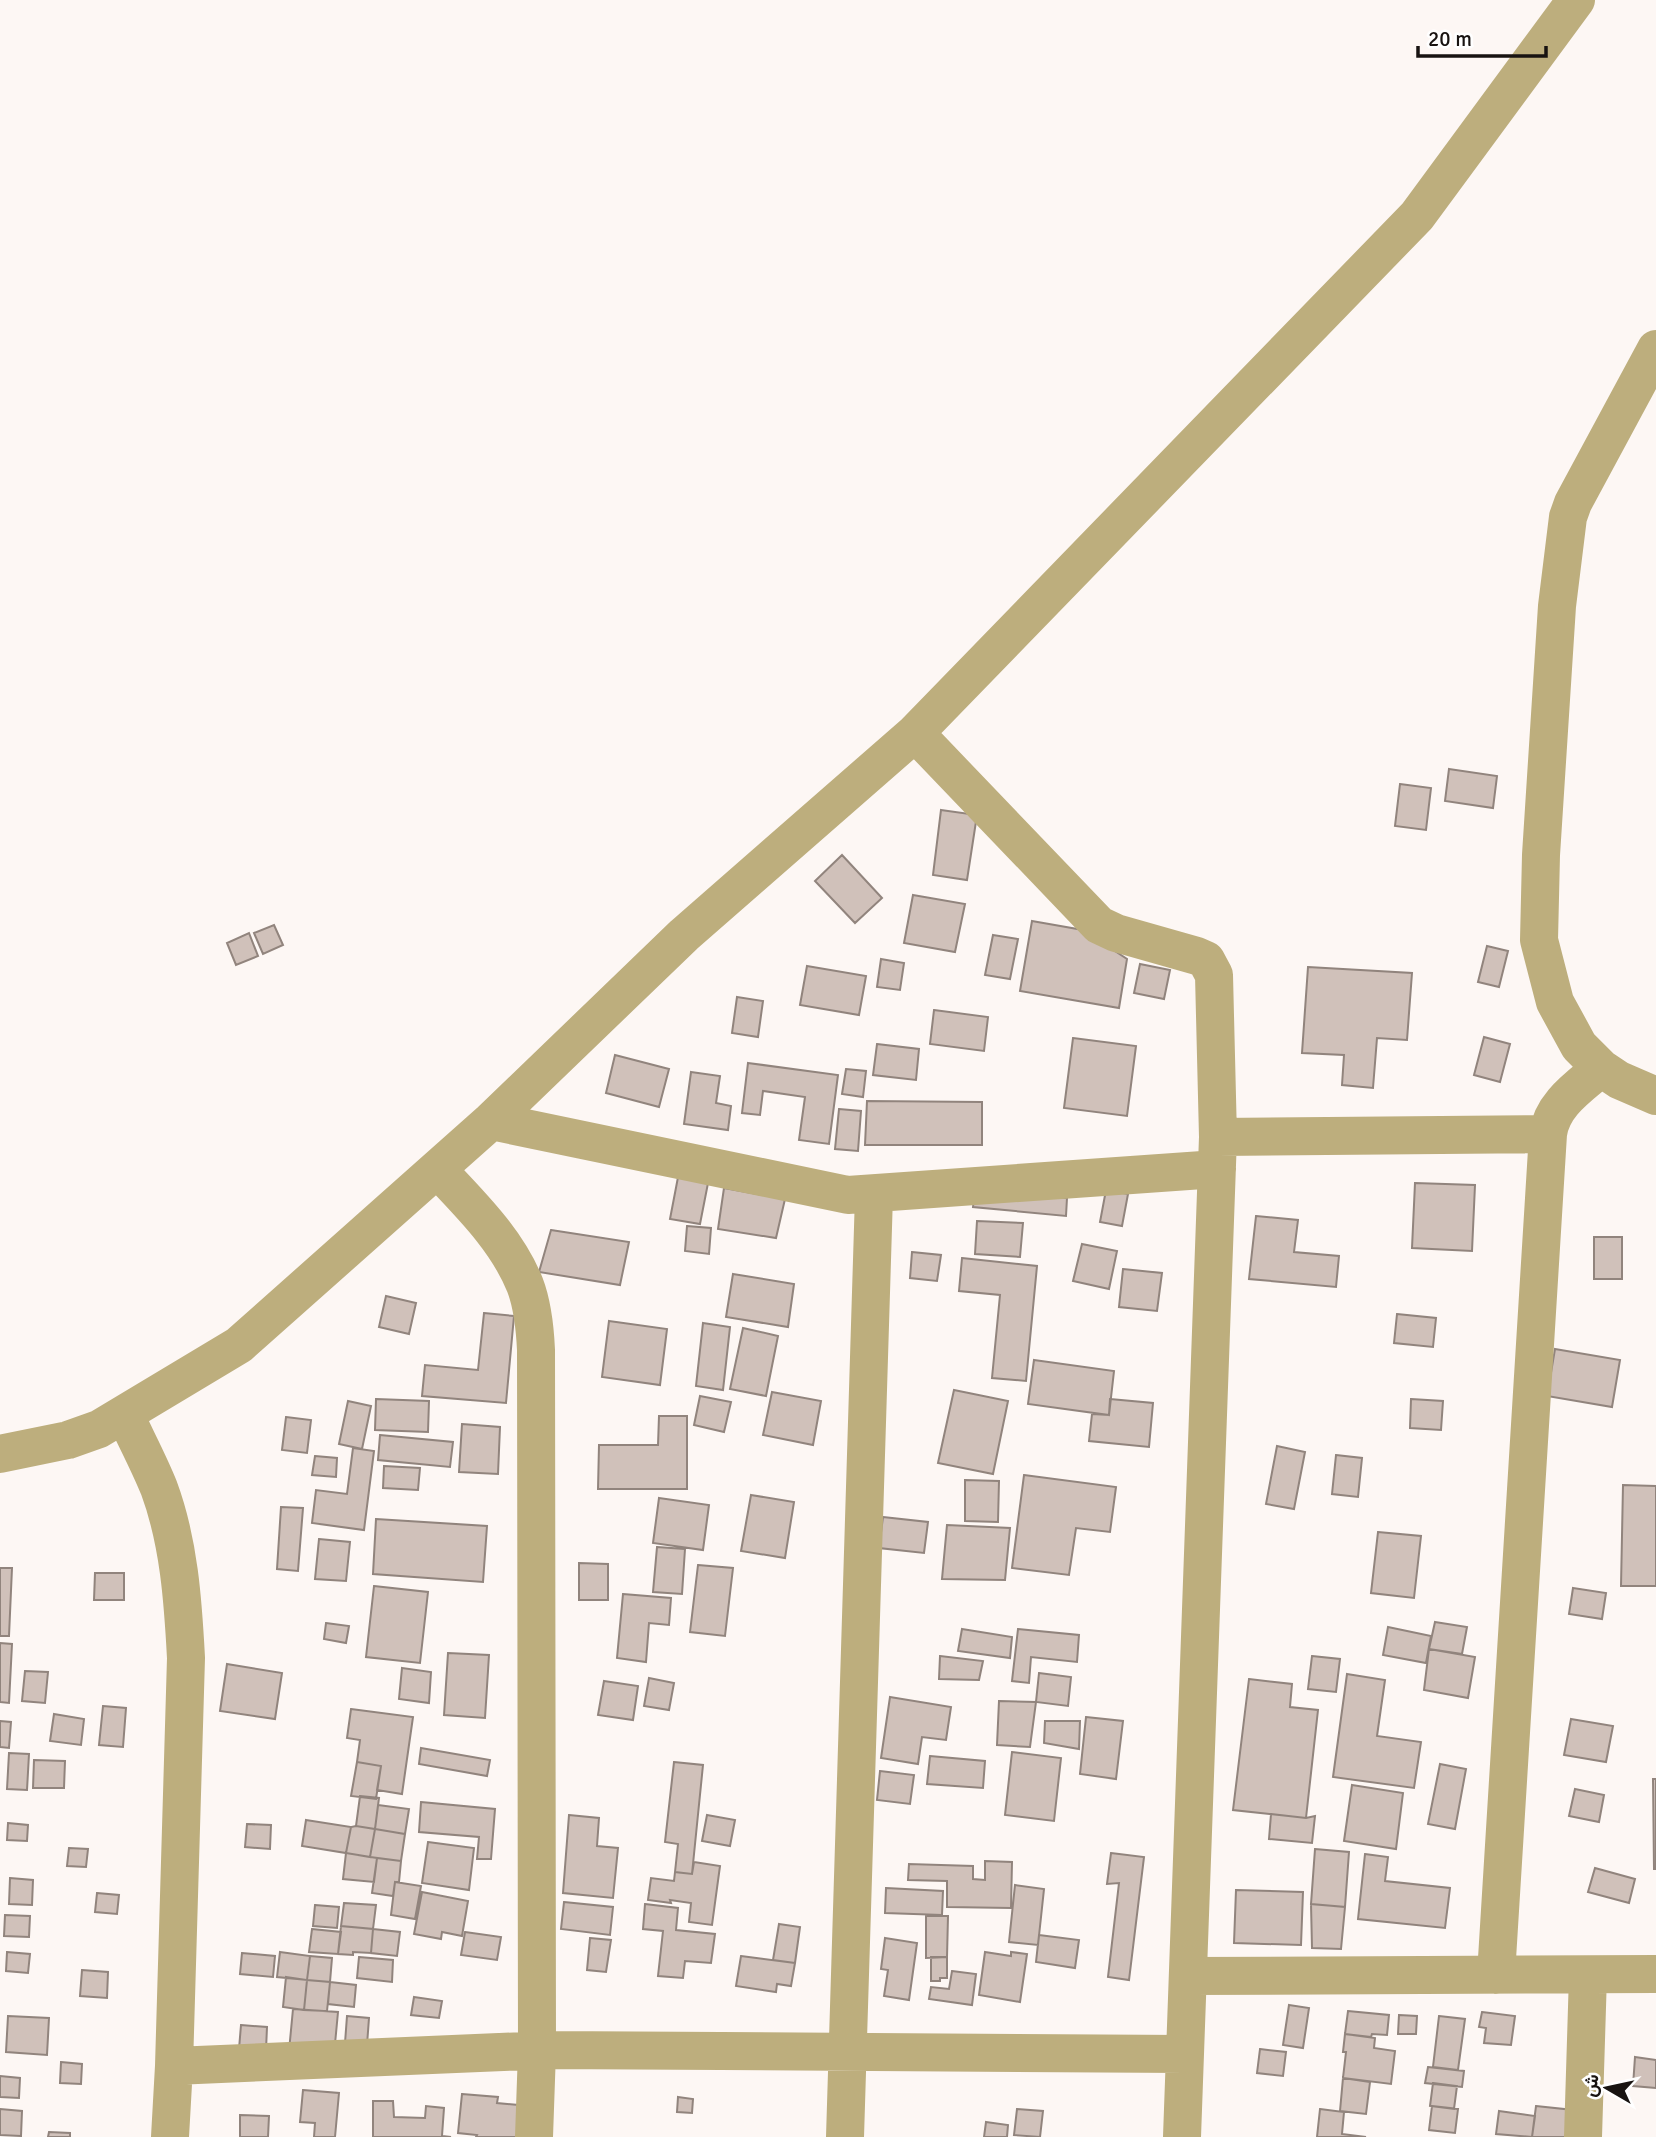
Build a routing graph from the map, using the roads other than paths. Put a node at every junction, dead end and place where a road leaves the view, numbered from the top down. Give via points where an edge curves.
1 (1576, 0) edge
2 (1656, 348) edge
3 (915, 733) junction
4 (1601, 1068) junction
5 (1656, 1096) edge
6 (491, 1121) junction
7 (1548, 1134) junction
8 (1217, 1153) junction
9 (437, 1169) junction
10 (874, 1195) junction
11 (125, 1415) junction
12 (0, 1454) edge
13 (1656, 1974) edge
14 (1496, 1975) junction
15 (1588, 1975) junction
16 (1189, 1976) junction
17 (537, 2051) junction
18 (848, 2052) junction
19 (1185, 2054) junction
20 (174, 2066) junction
21 (170, 2137) edge
22 (534, 2137) edge
23 (845, 2137) edge
24 (1182, 2137) edge
25 (1583, 2137) edge

1 - 3 street via 1417,216
2 - 4 street via 1573,503 1557,606 1539,940 1555,1002 1580,1046
3 - 6 street via 684,935
3 - 8 street via 1098,925 1206,960 1213,975
4 - 5 street
4 - 7 street via 1558,1107
6 - 9 street
6 - 10 street via 840,1194
7 - 8 street
7 - 14 street
8 - 10 street
8 - 16 street
9 - 11 street via 239,1345
9 - 17 street via 492,1230 513,1262 526,1286 534,1324
10 - 18 street
11 - 12 street via 68,1440
11 - 20 street via 159,1489 177,1556 183,1606 186,1658
13 - 15 street
14 - 15 street
14 - 16 street
15 - 25 street
16 - 19 street
17 - 18 street
17 - 20 street
17 - 22 street
18 - 19 street
18 - 23 street
19 - 24 street
20 - 21 street

